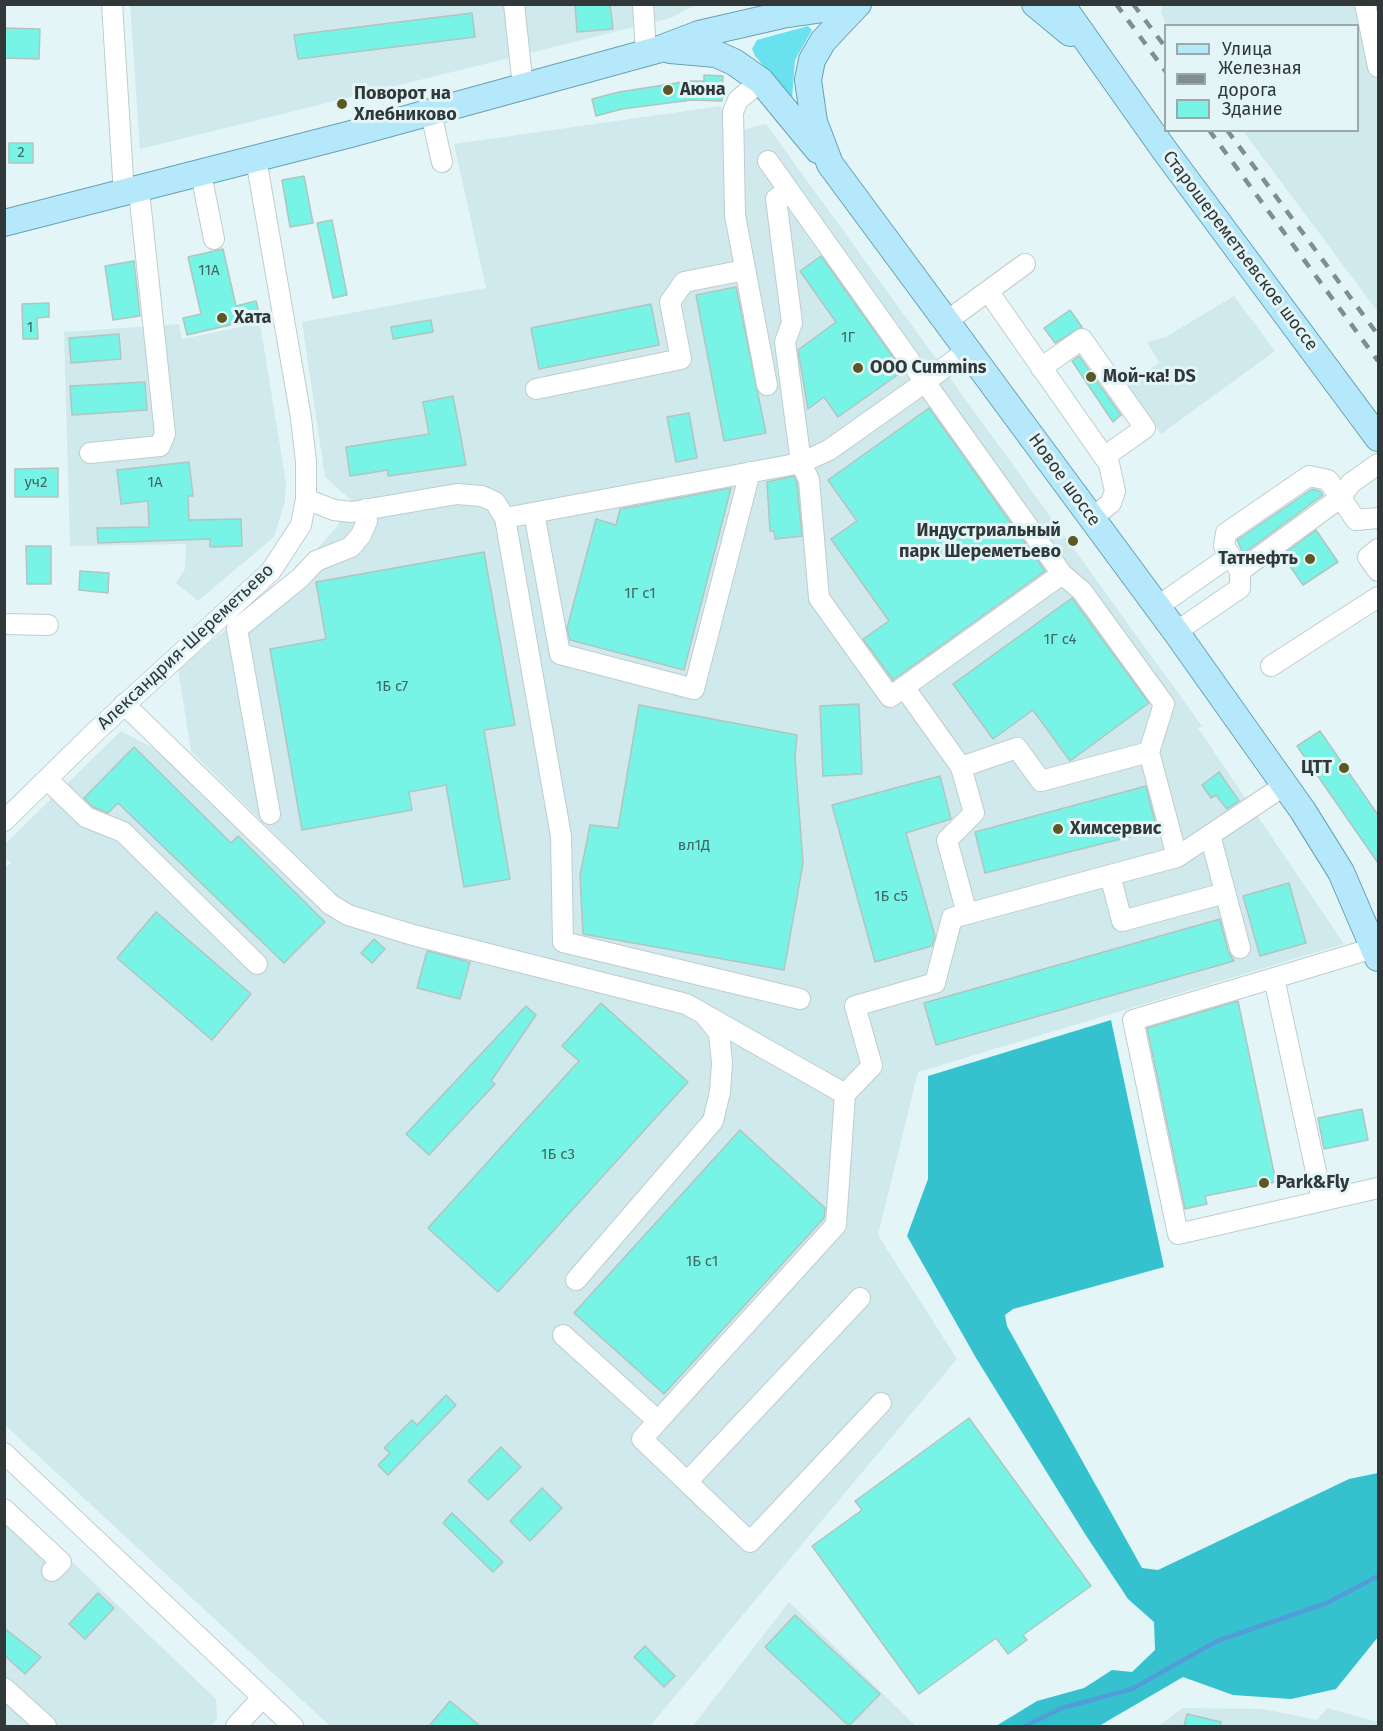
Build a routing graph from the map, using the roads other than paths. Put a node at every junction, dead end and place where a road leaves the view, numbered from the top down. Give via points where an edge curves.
1 (112, 4) edge
2 (514, 4) edge
3 (643, 4) edge
4 (858, 4) edge
5 (1035, 4) edge
6 (1061, 4) edge
7 (1365, 4) edge
8 (789, 10) edge
9 (651, 52) junction
10 (1102, 61) junction
11 (1378, 67) edge
12 (761, 81) junction
13 (523, 87) junction
14 (431, 112) junction
15 (256, 159) junction
16 (768, 161) dead end
17 (442, 162) dead end
18 (830, 164) junction
19 (201, 174) junction
20 (788, 190) junction
21 (132, 192) junction
22 (4, 223) edge
23 (214, 239) dead end
24 (1025, 264) dead end
25 (745, 270) junction
26 (988, 291) junction
27 (947, 321) junction
28 (968, 350) junction
29 (1041, 368) junction
30 (925, 382) junction
31 (766, 385) dead end
32 (536, 389) dead end
33 (1378, 438) edge
34 (90, 453) dead end
35 (1104, 457) junction
36 (801, 463) junction
37 (1378, 464) edge
38 (750, 472) junction
39 (1340, 498) junction
40 (306, 499) junction
41 (366, 509) junction
42 (534, 513) junction
43 (505, 518) junction
44 (1092, 518) junction
45 (1378, 518) edge
46 (1378, 549) edge
47 (1235, 564) junction
48 (1378, 571) edge
49 (1062, 574) junction
50 (1378, 597) edge
51 (1157, 607) junction
52 (4, 624) edge
53 (48, 625) dead end
54 (1176, 632) junction
55 (1271, 666) dead end
56 (904, 687) junction
57 (124, 704) junction
58 (1149, 752) junction
59 (961, 767) junction
60 (47, 779) junction
61 (1285, 785) junction
62 (270, 814) dead end
63 (4, 821) edge
64 (1210, 835) junction
65 (1177, 857) junction
66 (1110, 875) junction
67 (1225, 893) junction
68 (967, 914) junction
69 (1240, 948) dead end
70 (1376, 953) edge
71 (257, 964) dead end
72 (1274, 978) junction
73 (800, 999) dead end
74 (704, 1014) junction
75 (845, 1094) junction
76 (1378, 1188) edge
77 (1322, 1199) junction
78 (576, 1280) dead end
79 (860, 1298) dead end
80 (563, 1335) dead end
81 (881, 1403) dead end
82 (658, 1421) junction
83 (4, 1453) edge
84 (687, 1482) junction
85 (4, 1509) edge
86 (52, 1571) dead end
87 (4, 1688) edge
88 (262, 1698) junction
89 (46, 1726) edge
90 (236, 1726) edge
91 (293, 1726) edge

1 - 21 street
2 - 13 street
3 - 9 street
4 - 8 main road
4 - 18 main road, Новое шоссе via 823,41 812,60 808,80 814,122
5 - 10 main road
6 - 10 main road, Старошереметьевское шоссе
7 - 11 street
8 - 9 main road via 699,34
9 - 12 main road via 694,50 716,54
9 - 13 main road
10 - 33 main road, Старошереметьевское шоссе
12 - 18 main road
12 - 25 street via 738,99 733,112 735,215
13 - 14 main road
14 - 15 main road
14 - 17 street
15 - 19 main road
15 - 40 street, Александрия-Шереметьево via 302,418
16 - 20 street
18 - 27 main road, Новое шоссе
19 - 21 main road
19 - 23 street
20 - 30 street
20 - 36 street via 776,199 792,323 785,342
21 - 22 main road
21 - 34 street via 165,434 160,446
24 - 26 street
25 - 31 street
25 - 32 street via 684,282 670,302 681,359
26 - 27 street
26 - 29 street
27 - 28 main road, Новое шоссе
28 - 30 street
28 - 44 main road, Новое шоссе
29 - 35 street
29 - 35 street via 1082,339 1145,428
30 - 36 street via 829,450
30 - 49 street
35 - 44 street via 1114,478 1115,491 1111,503
36 - 38 street
36 - 56 street via 809,480 819,598 890,698
37 - 39 street via 1351,483
38 - 42 street
38 - 42 street via 694,689 560,654
39 - 45 street via 1356,520
39 - 47 street
39 - 47 street via 1328,480 1309,476 1226,533 1224,546
40 - 41 street via 334,510
40 - 57 street, Александрия-Шереметьево via 301,525 271,570
41 - 43 street via 457,494 482,496 495,502
41 - 62 street via 367,521 351,547 316,561 237,629
42 - 43 street
43 - 73 street via 561,836 563,942
44 - 51 main road, Новое шоссе
46 - 48 street via 1368,557
47 - 51 street
47 - 54 street via 1240,588
49 - 56 street
49 - 58 street via 1082,591 1164,704
50 - 55 street
51 - 54 main road, Новое шоссе
52 - 53 street
54 - 61 main road, Новое шоссе
56 - 59 street
57 - 60 street, Александрия-Шереметьево
57 - 74 street via 330,904 348,915 686,1004
58 - 59 street via 1041,781 1017,748
58 - 65 street
59 - 68 street via 974,813 947,840
60 - 63 street, Александрия-Шереметьево
60 - 71 street via 86,817 123,832
61 - 64 street
61 - 70 main road, Новое шоссе via 1341,872
64 - 65 street
64 - 67 street
65 - 66 street
66 - 67 street via 1122,921
66 - 68 street
67 - 69 street
68 - 75 street via 952,918 935,983 855,1006 872,1066
70 - 72 street
72 - 77 street
72 - 77 street via 1133,1020 1178,1234
74 - 75 street
74 - 78 street via 719,1033 722,1046 720,1092 713,1120
75 - 82 street via 836,1225
76 - 77 street
79 - 84 street
80 - 82 street
81 - 84 street via 750,1542
82 - 84 street via 642,1439
83 - 88 street
85 - 86 street via 61,1562
87 - 89 street
88 - 90 street
88 - 91 street

